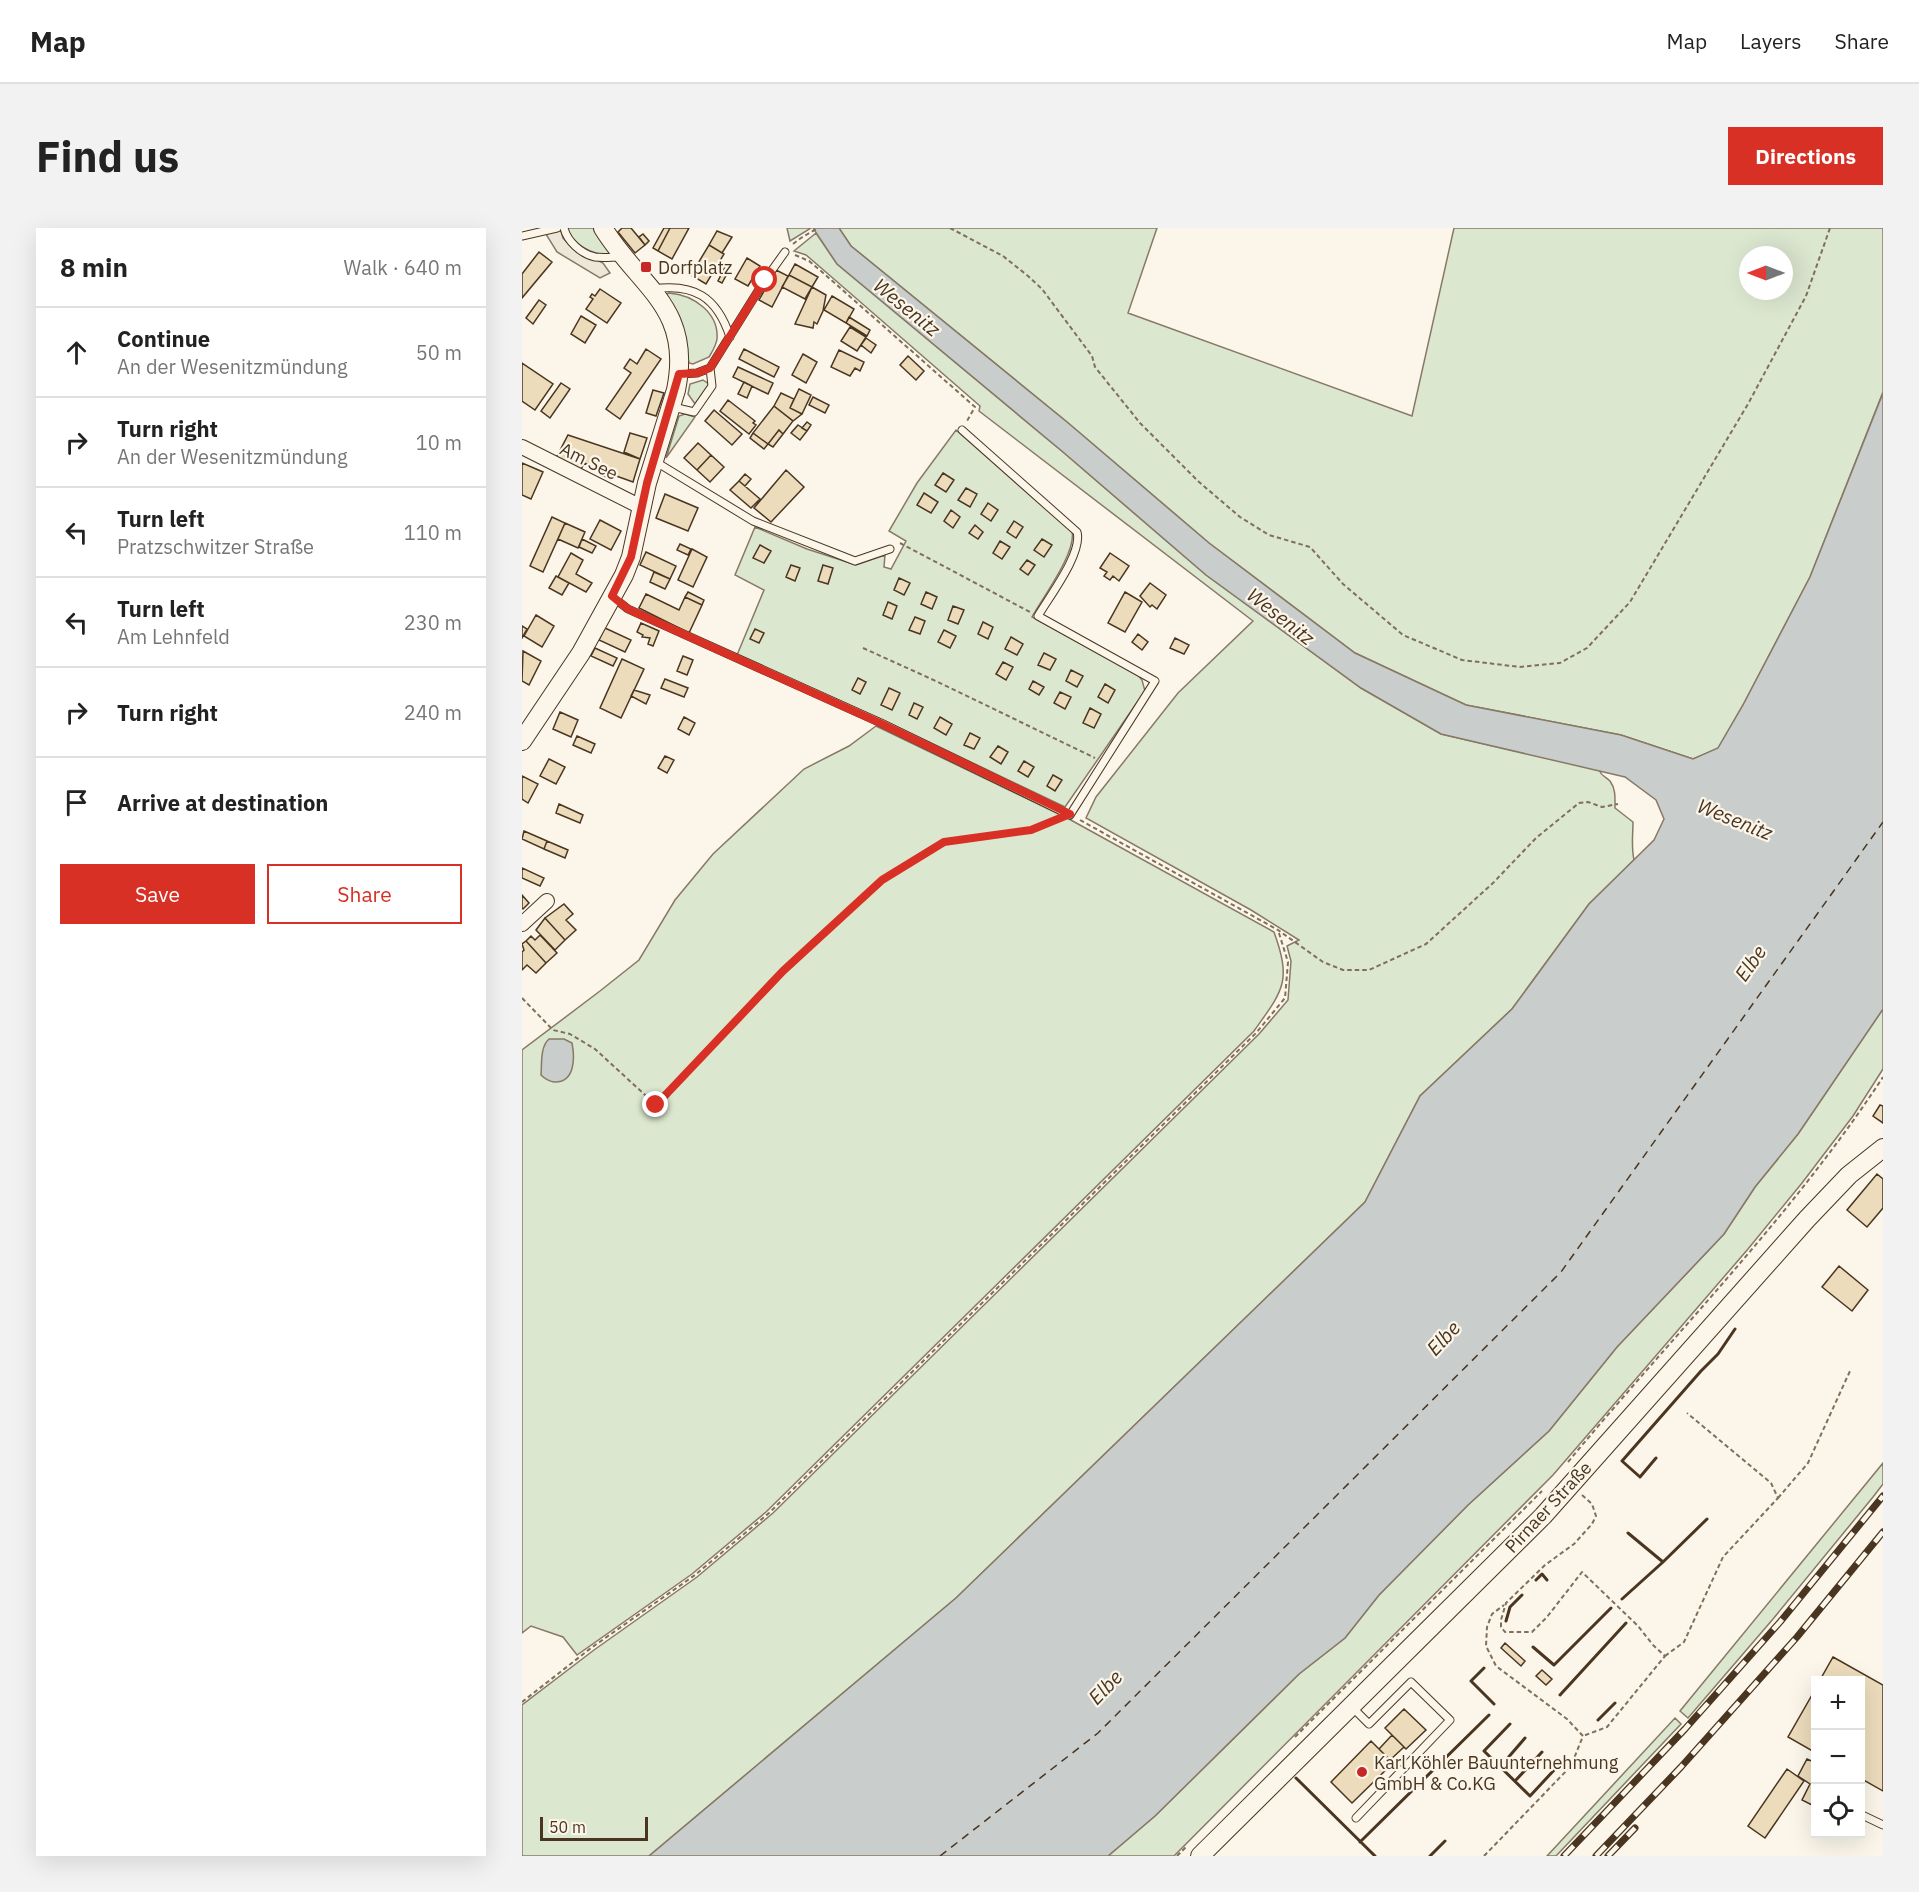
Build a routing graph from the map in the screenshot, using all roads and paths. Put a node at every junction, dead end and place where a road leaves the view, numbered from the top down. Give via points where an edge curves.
1 (557, 228) edge
2 (564, 228) edge
3 (603, 228) edge
4 (818, 228) edge
5 (950, 228) edge
6 (1830, 228) edge
7 (522, 236) edge
8 (785, 252) junction
9 (624, 257) junction
10 (653, 289) junction
11 (730, 337) junction
12 (710, 368) junction
13 (679, 374) junction
14 (671, 407) junction
15 (962, 430) joint
16 (522, 447) edge
17 (653, 461) junction
18 (641, 507) junction
19 (890, 549) joint
20 (612, 596) junction
21 (1038, 616) junction
22 (862, 648) dead end
23 (522, 741) edge
24 (1102, 762) junction
25 (1618, 804) dead end
26 (1070, 814) junction
27 (547, 901) dead end
28 (522, 924) edge
29 (1278, 930) junction
30 (522, 998) edge
31 (1883, 1077) edge
32 (1883, 1148) edge
33 (1850, 1371) dead end
34 (1687, 1413) dead end
35 (1563, 1467) dead end
36 (1570, 1485) junction
37 (1543, 1490) dead end
38 (1778, 1498) junction
39 (1506, 1603) junction
40 (1665, 1656) junction
41 (522, 1702) edge
42 (1352, 1707) junction
43 (1583, 1736) junction
44 (1290, 1742) dead end
45 (1865, 1816) edge
46 (1356, 1818) dead end
47 (1883, 1825) edge
48 (1196, 1848) edge
49 (1177, 1856) edge
50 (1484, 1856) edge

1 - 7 lane
2 - 9 lane via 575,247 594,257
3 - 9 street
4 - 8 path
5 - 6 path via 1003,256 1042,290 1092,356 1095,367 1140,423 1240,518 1269,535 1310,547 1343,584 1403,635 1462,660 1520,667 1560,663 1587,648 1630,602 1748,404 1806,296
8 - 11 lane
8 - 15 path via 821,271 975,407
9 - 10 street
10 - 11 lane via 673,286 704,296 720,313
10 - 13 street via 674,327
11 - 12 lane
12 - 13 lane
12 - 14 lane via 712,386 694,412
13 - 14 street
14 - 17 street
15 - 21 lane via 1077,532 1075,555
16 - 18 street, Am See
17 - 18 street
17 - 19 lane via 753,521 855,561
18 - 20 street via 631,557
19 - 21 path via 898,542
20 - 23 street via 581,653
20 - 26 lane via 628,609
21 - 24 lane via 1155,681
22 - 24 path
24 - 26 lane
25 - 29 path via 1602,807 1579,803 1536,838 1426,944 1369,970 1343,970 1323,962
26 - 29 path
26 - 30 path via 1031,830 944,842 882,880 783,971 656,1105 595,1049 570,1034 553,1030
27 - 28 street
29 - 41 path via 1288,962 1284,998 1256,1033 769,1513 695,1575
31 - 35 path via 1797,1195
32 - 36 street, Pirnaer Straße via 1849,1175 1807,1219
33 - 38 path via 1808,1463
34 - 38 path via 1771,1483
36 - 39 path via 1592,1504 1596,1516 1592,1524
36 - 42 street, Pirnaer Straße
37 - 44 path
38 - 40 path via 1723,1557 1684,1642
39 - 40 path via 1501,1620 1505,1632 1532,1632 1582,1572
39 - 43 path via 1492,1614 1487,1627 1486,1646 1496,1666 1567,1719
40 - 43 path via 1607,1727
42 - 46 lane via 1369,1724 1410,1682 1450,1720
42 - 48 street, Pirnaer Straße
43 - 50 path via 1571,1766
45 - 47 lane
48 - 49 path

